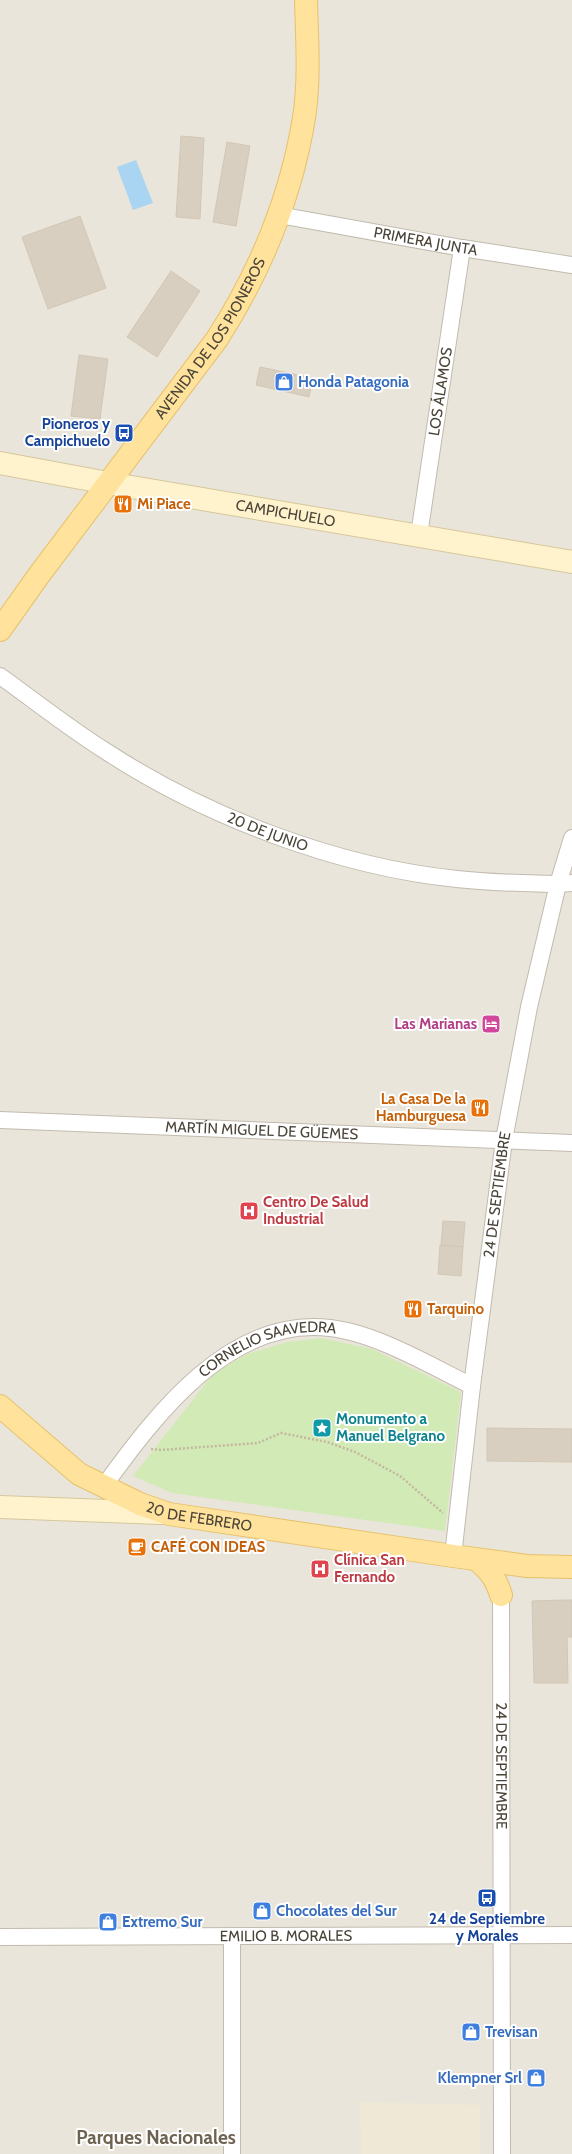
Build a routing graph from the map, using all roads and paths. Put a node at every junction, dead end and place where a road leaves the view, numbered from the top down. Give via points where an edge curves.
1 (306, 0) edge
2 (279, 215) junction
3 (462, 248) junction
4 (572, 265) edge
5 (0, 463) edge
6 (108, 483) junction
7 (419, 535) junction
8 (572, 562) edge
9 (0, 630) edge
10 (0, 676) edge
11 (572, 838) edge
12 (565, 884) edge
13 (0, 1120) edge
14 (504, 1140) junction
15 (572, 1143) edge
16 (472, 1386) junction
17 (0, 1406) edge
18 (132, 1446) junction
19 (104, 1486) junction
20 (0, 1507) edge
21 (84, 1509) junction
22 (169, 1514) junction
23 (456, 1523) junction
24 (453, 1556) junction
25 (476, 1559) junction
26 (527, 1566) junction
27 (572, 1567) edge
28 (501, 1595) junction
29 (572, 1935) edge
30 (232, 1936) junction
31 (501, 1936) junction
32 (0, 1937) edge
33 (232, 2154) edge
34 (502, 2154) edge

1 - 2 main road, AVENIDA DE LOS PIONEROS via 308,64 304,117
2 - 3 street, PRIMERA JUNTA
2 - 6 main road, AVENIDA DE LOS PIONEROS via 236,309
3 - 4 street, PRIMERA JUNTA
3 - 7 street, LOS ÁLAMOS
5 - 6 street, CAMPICHUELO
6 - 7 street, CAMPICHUELO
6 - 9 main road, AVENIDA DE LOS PIONEROS
7 - 8 street, CAMPICHUELO
10 - 12 street, 20 DE JUNIO via 107,752 184,797 254,828 301,844 405,870 457,879
11 - 12 street, 24 DE SEPTIEMBRE
12 - 14 street, 24 DE SEPTIEMBRE via 530,1007
13 - 14 street, MARTÍN MIGUEL DE GÜEMES
14 - 15 street, MARTÍN MIGUEL DE GÜEMES
14 - 16 street, 24 DE SEPTIEMBRE
16 - 18 street, CORNELIO SAAVEDRA via 380,1341 331,1328 293,1327 248,1341 213,1363
16 - 23 street, 24 DE SEPTIEMBRE
17 - 19 main road, 20 DE FEBRERO via 79,1474
18 - 19 street, CORNELIO SAAVEDRA
18 - 23 path via 161,1450 258,1443 280,1433 327,1442 355,1452 400,1476
19 - 21 street
19 - 22 main road, 20 DE FEBRERO via 140,1504
20 - 21 street
21 - 22 street
22 - 24 main road, 20 DE FEBRERO
23 - 24 street, 24 DE SEPTIEMBRE
24 - 25 main road, 20 DE FEBRERO
25 - 26 main road, 20 DE FEBRERO
25 - 28 main road via 488,1568 496,1579
26 - 27 main road, 20 DE FEBRERO
26 - 28 main road via 507,1580
28 - 31 street, 24 DE SEPTIEMBRE
29 - 31 street, EMILIO B. MORALES
30 - 31 street, EMILIO B. MORALES
30 - 32 street, EMILIO B. MORALES
30 - 33 street
31 - 34 street, 24 DE SEPTIEMBRE

